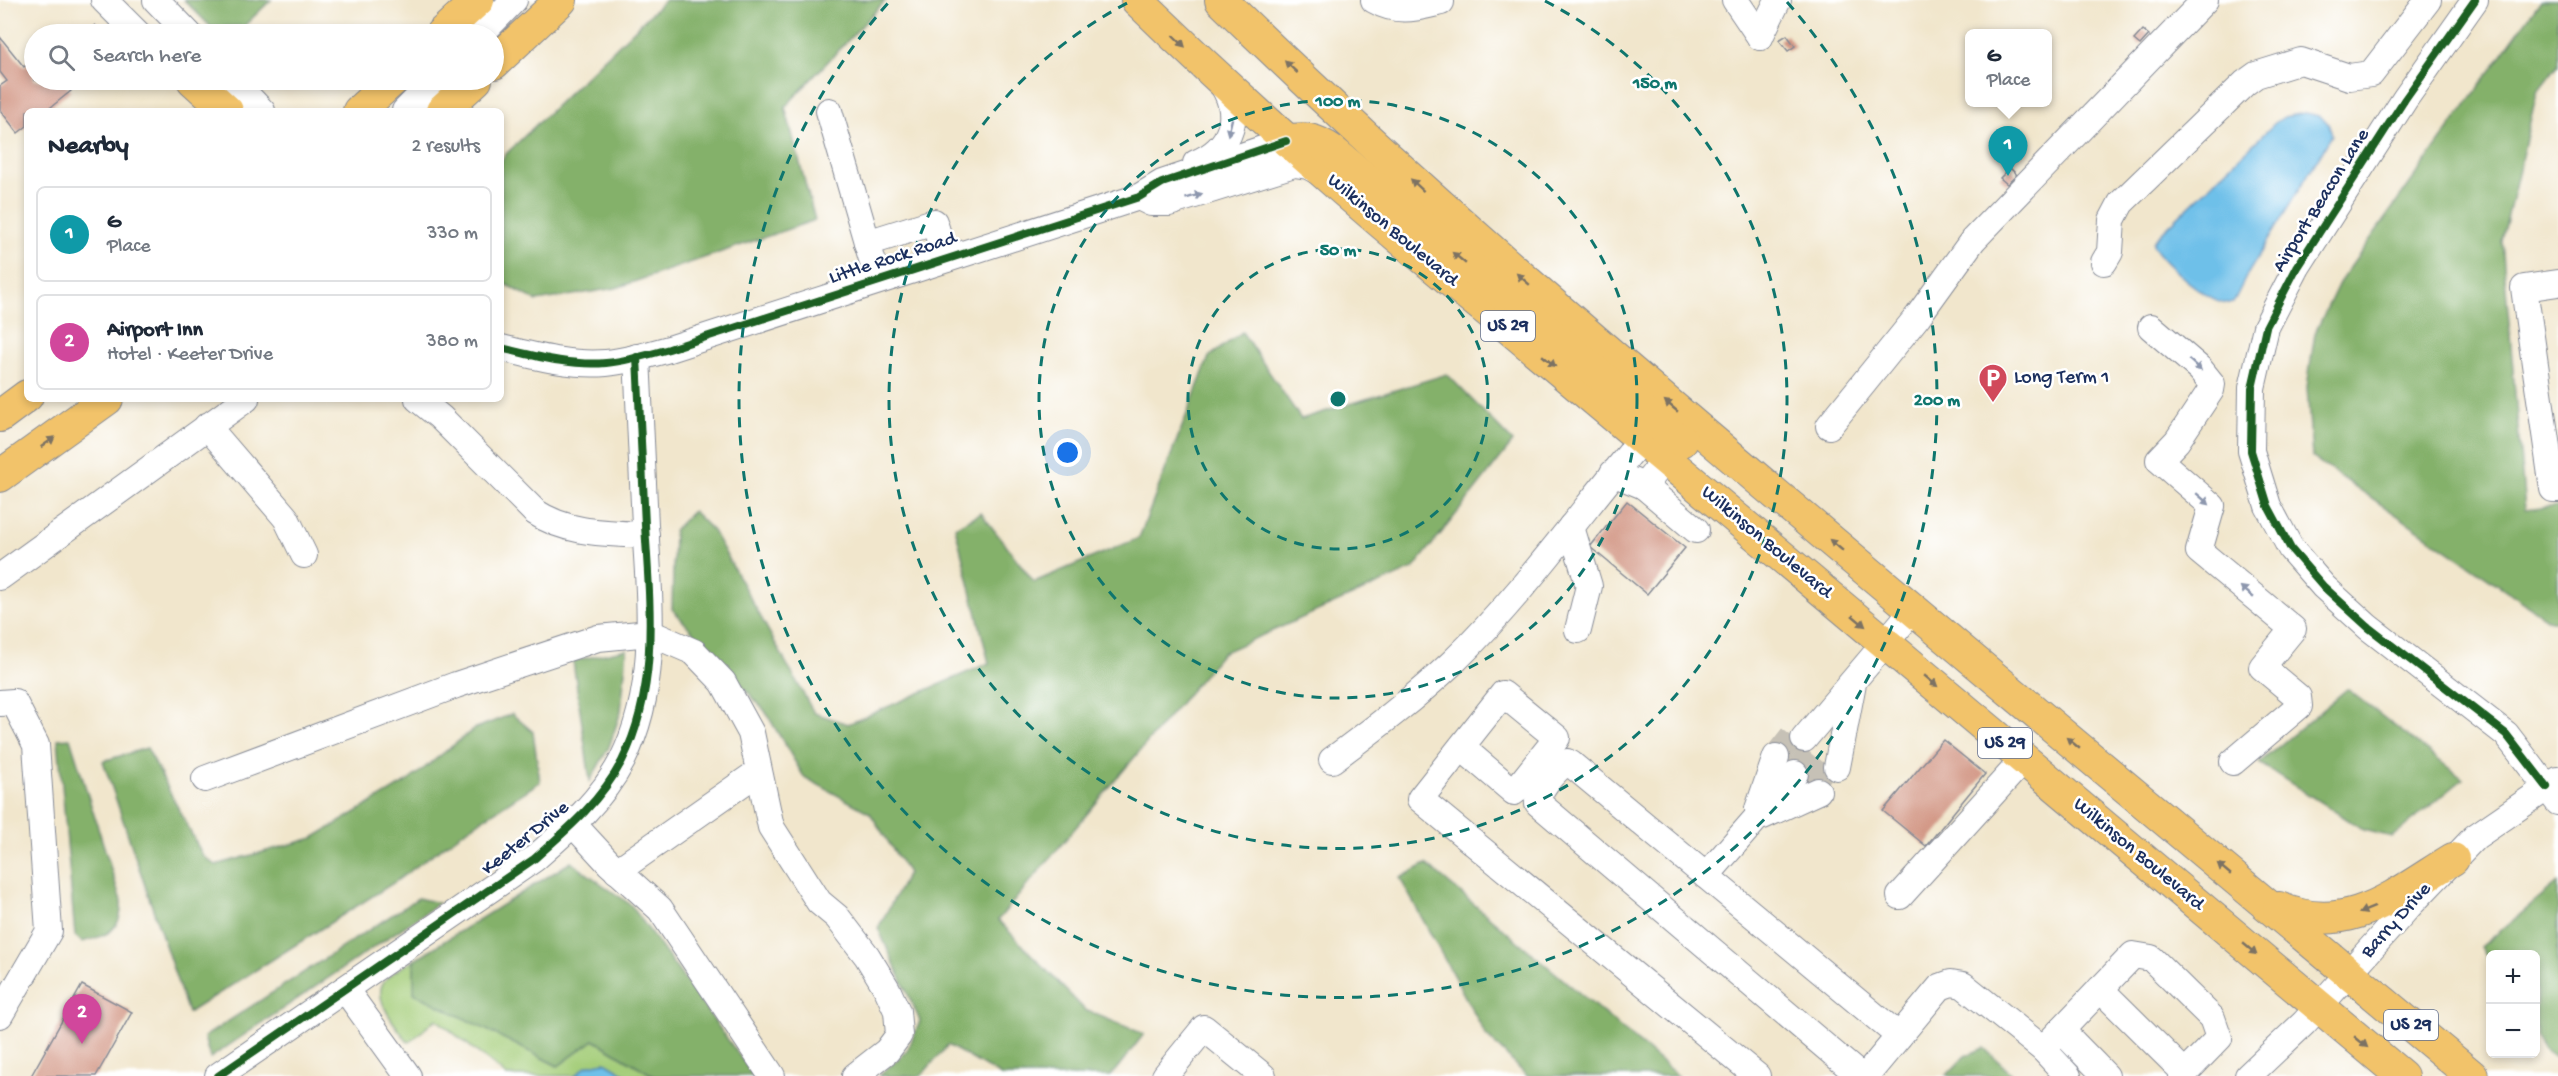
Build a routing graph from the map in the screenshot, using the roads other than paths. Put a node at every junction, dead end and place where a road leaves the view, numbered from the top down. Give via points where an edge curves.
1 (105, 0) edge
2 (156, 0) edge
3 (478, 0) edge
4 (514, 0) edge
5 (561, 0) edge
6 (1137, 0) edge
7 (1221, 0) edge
8 (1374, 0) edge
9 (1735, 0) edge
10 (1778, 0) edge
11 (2205, 0) edge
12 (2428, 0) edge
13 (2475, 0) edge
14 (1442, 2) dead end
15 (128, 24) edge
16 (179, 24) edge
17 (452, 24) edge
18 (491, 24) edge
19 (504, 54) edge
20 (1214, 74) junction
21 (179, 90) edge
22 (192, 90) edge
23 (204, 90) edge
24 (242, 90) edge
25 (382, 90) edge
26 (426, 90) edge
27 (465, 90) edge
28 (194, 108) edge
29 (210, 108) edge
30 (224, 108) edge
31 (259, 108) edge
32 (363, 108) edge
33 (408, 108) edge
34 (445, 108) edge
35 (829, 111) dead end
36 (1286, 141) junction
37 (1326, 176) junction
38 (1164, 183) junction
39 (1138, 197) junction
40 (867, 243) junction
41 (946, 259) junction
42 (2104, 262) dead end
43 (878, 280) junction
44 (2558, 283) edge
45 (2151, 327) dead end
46 (504, 349) edge
47 (637, 357) junction
48 (24, 398) edge
49 (103, 402) edge
50 (242, 402) edge
51 (422, 402) edge
52 (0, 416) edge
53 (207, 426) junction
54 (1830, 426) dead end
55 (1642, 439) junction
56 (1723, 450) junction
57 (1666, 459) junction
58 (1613, 473) junction
59 (0, 476) edge
60 (1644, 486) junction
61 (2558, 489) edge
62 (1571, 527) junction
63 (1696, 530) dead end
64 (646, 535) junction
65 (304, 555) dead end
66 (0, 577) edge
67 (1913, 610) junction
68 (1578, 630) dead end
69 (650, 633) junction
70 (1886, 643) junction
71 (2, 704) edge
72 (1461, 747) dead end
73 (1816, 750) tunnel mouth
74 (1332, 759) dead end
75 (2024, 759) junction
76 (2233, 762) dead end
77 (758, 772) junction
78 (205, 778) dead end
79 (2554, 790) edge
80 (1754, 820) junction
81 (573, 824) junction
82 (2453, 859) junction
83 (617, 870) junction
84 (1706, 876) junction
85 (1899, 896) dead end
86 (2261, 900) junction
87 (2350, 974) junction
88 (345, 989) junction
89 (2100, 989) junction
90 (2319, 1007) junction
91 (0, 1015) edge
92 (2061, 1030) junction
93 (1899, 1036) junction
94 (2043, 1049) junction
95 (1171, 1074) edge
96 (2183, 1074) edge
97 (218, 1076) edge
98 (408, 1076) edge
99 (772, 1076) edge
100 (855, 1076) edge
101 (1263, 1076) edge
102 (1757, 1076) edge
103 (1860, 1076) edge
104 (1866, 1076) edge
105 (2068, 1076) edge
106 (2106, 1076) edge
107 (2248, 1076) edge
108 (2402, 1076) edge
109 (2472, 1076) edge

1 - 15 street
2 - 16 street
3 - 17 main road
4 - 18 street
5 - 19 main road
6 -> 20 main road, Wilkinson Boulevard / US 29
56 -> 7 main road, US 29 via 1432,199
8 - 14 street via 1388,8 1414,9
9 - 10 street via 1760,37
11 - 54 street via 1973,240
12 - 42 street via 2372,74 2349,77 2301,62 2256,75 2245,83 2121,203 2112,220 2110,252
13 - 79 street, Airport Beacon Lane via 2405,99 2297,267 2266,327 2252,388 2252,451 2268,506 2291,549 2324,587 2368,627 2506,734
20 - 36 main road, Wilkinson Boulevard / US 29
20 -> 38 street via 1232,107 1232,124 1226,139 1210,156 1174,172
21 - 28 main road
22 - 29 street
23 - 30 main road
24 - 31 street
25 - 32 main road
26 - 33 street
27 - 34 main road
35 - 40 street
36 - 37 main road, Wilkinson Boulevard / US 29
36 - 38 street, Little Rock Road
56 -> 36 main road via 1690,446 1664,428 1331,150 1313,140
39 -> 37 street, Little Rock Road via 1151,203 1170,203 1294,164 1308,166
37 -> 55 main road, Wilkinson Boulevard / US 29
38 - 39 street, Little Rock Road
39 - 41 street, Little Rock Road
40 - 41 street via 934,222
40 - 43 street
41 - 43 street, Little Rock Road
43 - 47 street, Little Rock Road via 669,350
44 - 61 street via 2524,288 2553,489
45 - 76 street via 2212,384 2191,421 2159,460 2212,506 2199,551 2293,629 2262,667 2298,697 2299,706
46 - 47 street, Little Rock Road via 581,363
47 - 64 street, Keeter Drive
48 - 52 main road
59 -> 49 main road
50 - 53 street
51 - 64 street via 548,521 578,530
53 - 65 street via 286,518
53 - 66 street
55 - 57 main road, Wilkinson Boulevard / US 29
55 - 58 street
67 -> 56 main road, US 29
57 - 60 street
57 -> 70 main road, Wilkinson Boulevard / US 29
58 - 60 street
58 - 62 street
60 - 63 street
62 - 68 street via 1589,586
62 - 74 street via 1453,661 1396,712
64 - 69 street, Keeter Drive
67 - 70 street
86 -> 67 main road, US 29
69 - 77 street via 693,652 723,682 751,733
69 - 78 street via 598,638 456,685
69 - 81 street, Keeter Drive via 650,660 635,732 621,763
70 - 73 street via 1853,683
70 -> 75 main road, Wilkinson Boulevard / US 29
71 - 91 street via 14,702 36,745 49,931
72 - 102 street via 1420,799
75 - 85 street
75 -> 90 main road, Wilkinson Boulevard / US 29
77 - 83 street
77 - 100 street via 771,827 819,902 837,917 867,956 897,1011 899,1035 887,1051
79 - 82 street, Barry Drive via 2475,837
80 - 80 street via 1797,774
80 - 84 street
81 - 83 street
81 - 88 street, Keeter Drive via 534,859
82 -> 86 main road via 2376,906 2350,916 2298,916
82 - 87 street, Barry Drive
83 - 99 street via 660,909
84 - 93 street
84 - 103 street via 1567,762 1539,794 1538,803
86 - 87 main road, US 29
87 - 90 street, Barry Drive
87 - 109 main road, US 29
88 - 97 street, Keeter Drive
88 - 98 street
89 - 92 street
89 - 96 street
89 - 96 street via 2133,955 2151,958 2212,1018 2219,1038
90 - 107 street, Barry Drive
90 -> 108 main road, Wilkinson Boulevard / US 29
92 - 94 street
92 - 106 street
93 - 94 street via 1940,987 1951,983 1963,985
93 - 104 street
94 - 105 street
95 - 101 street via 1204,1028

